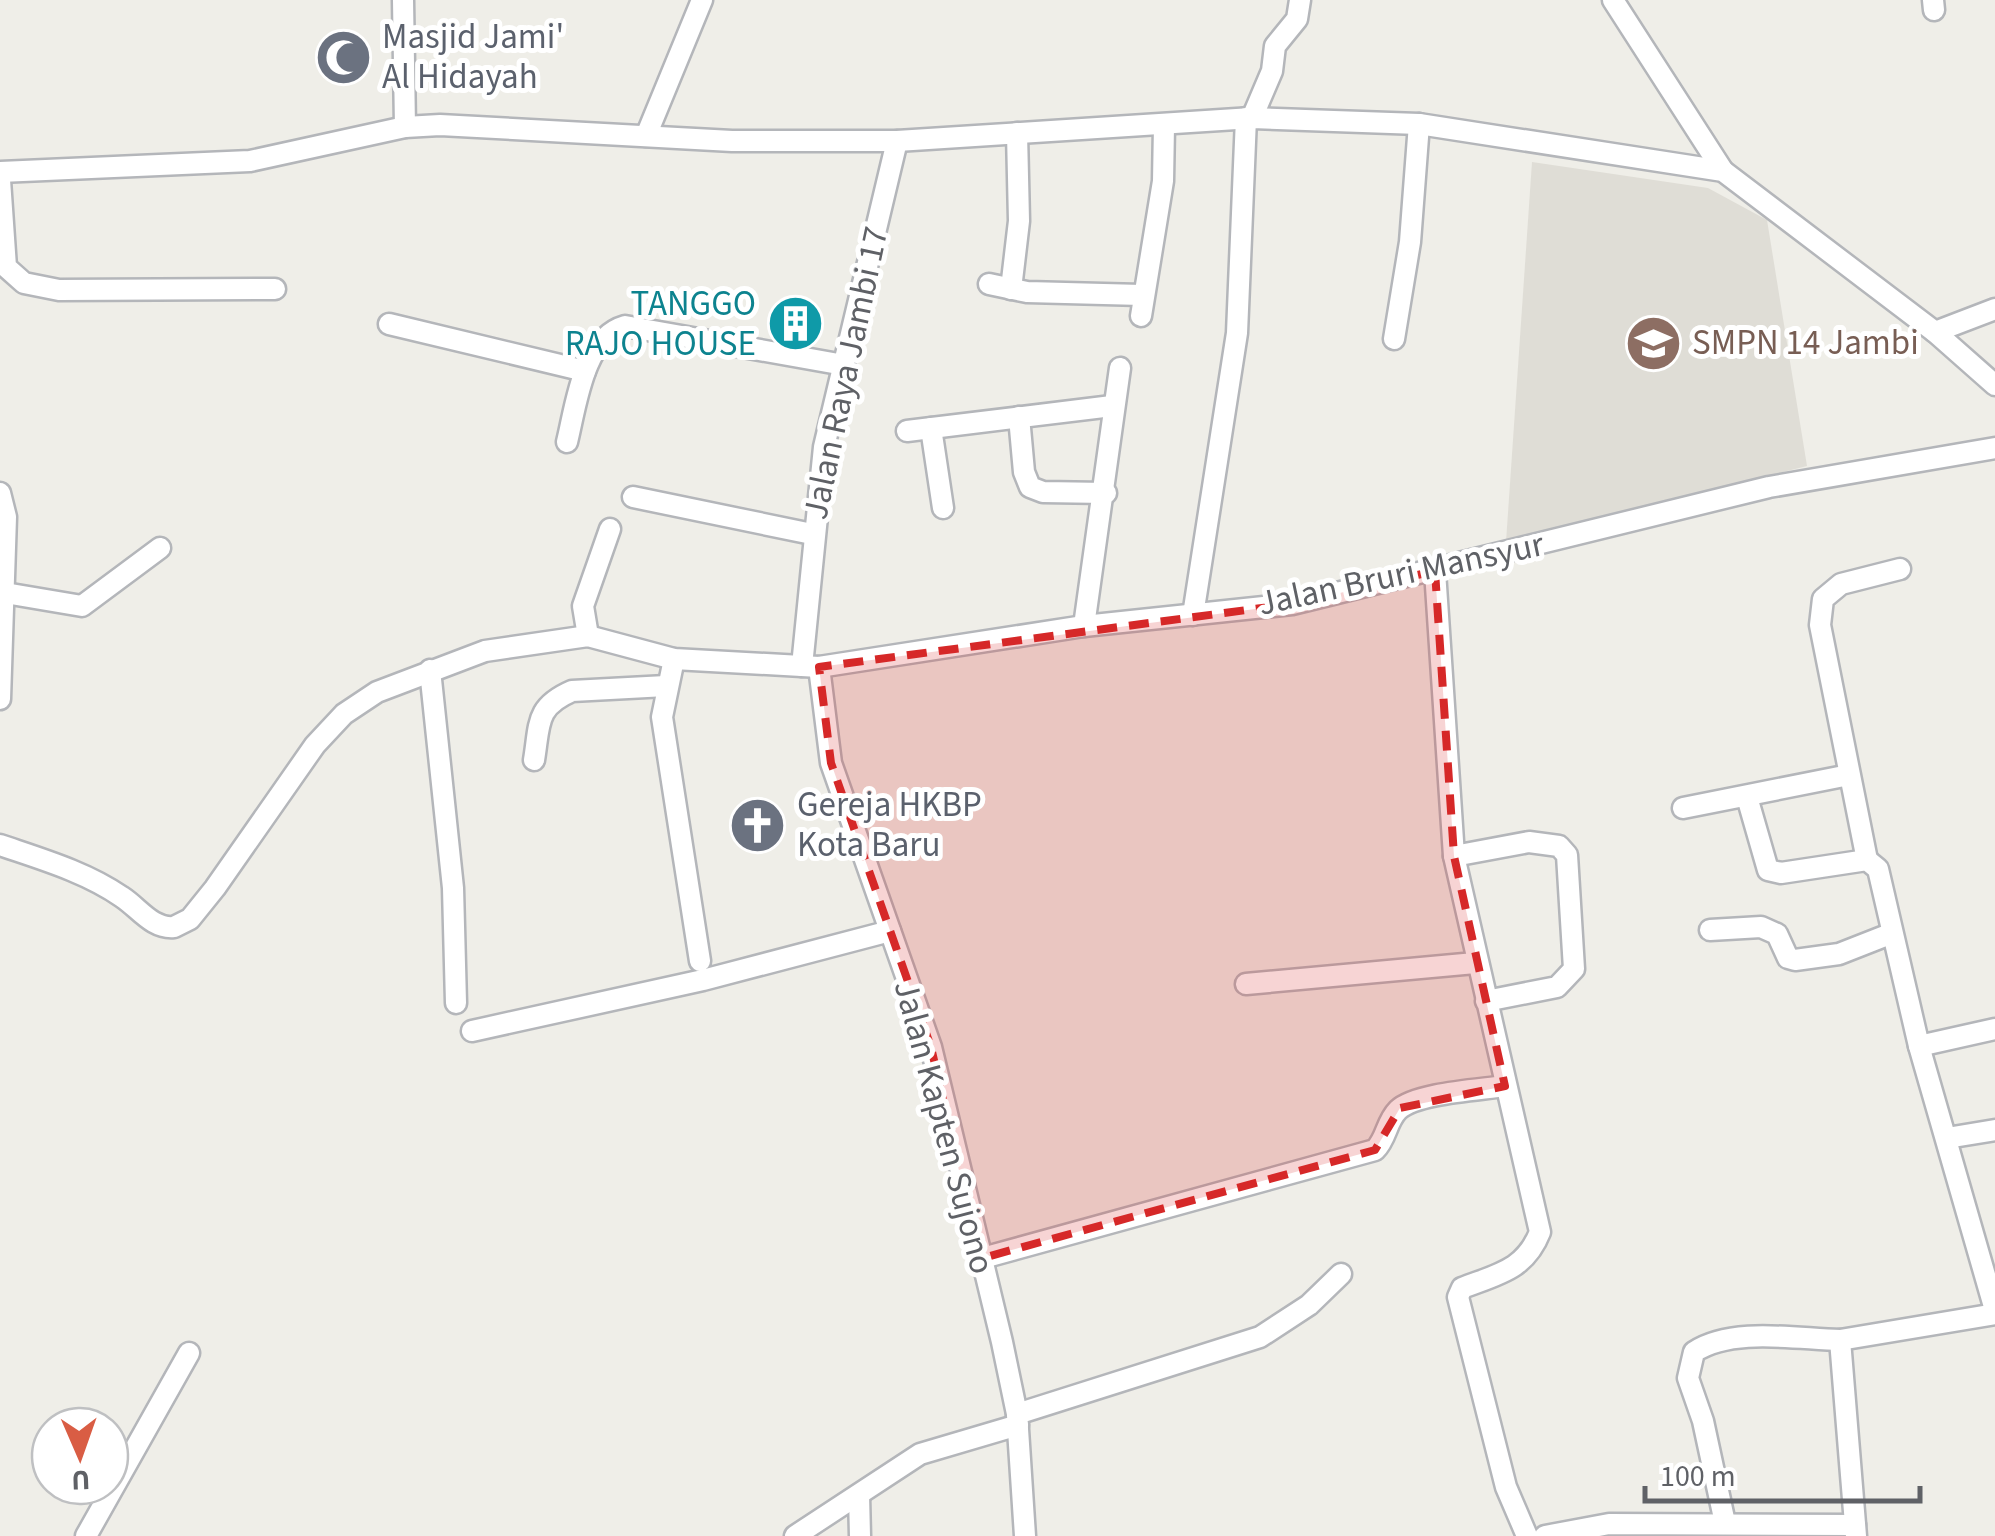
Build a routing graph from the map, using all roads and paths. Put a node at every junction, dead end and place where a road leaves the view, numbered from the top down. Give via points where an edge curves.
1 (403, 0) edge
2 (702, 0) edge
3 (1300, 0) edge
4 (1613, 0) edge
5 (1249, 118) junction
6 (1419, 124) junction
7 (1164, 126) junction
8 (405, 127) junction
9 (1018, 133) junction
10 (646, 136) junction
11 (897, 141) junction
12 (1723, 171) junction
13 (0, 172) edge
14 (0, 180) edge
15 (989, 284) dead end
16 (275, 289) dead end
17 (1011, 289) junction
18 (1995, 309) edge
19 (389, 324) dead end
20 (1934, 332) junction
21 (1394, 339) dead end
22 (844, 365) junction
23 (1120, 368) dead end
24 (585, 371) junction
25 (1995, 384) edge
26 (1112, 406) junction
27 (1019, 417) junction
28 (932, 428) junction
29 (907, 431) dead end
30 (567, 442) dead end
31 (1995, 448) edge
32 (0, 493) edge
33 (1106, 493) junction
34 (633, 497) dead end
35 (943, 508) dead end
36 (610, 530) dead end
37 (812, 534) junction
38 (160, 548) dead end
39 (1900, 569) dead end
40 (1435, 572) junction
41 (5, 592) junction
42 (1193, 614) junction
43 (1084, 626) junction
44 (2, 635) edge
45 (588, 636) junction
46 (674, 659) junction
47 (810, 666) junction
48 (430, 670) junction
49 (666, 686) junction
50 (0, 700) edge
51 (534, 760) dead end
52 (1850, 775) junction
53 (1746, 797) junction
54 (1683, 808) dead end
55 (0, 845) edge
56 (1454, 856) junction
57 (1867, 860) junction
58 (1710, 930) dead end
59 (890, 931) junction
60 (1890, 934) junction
61 (700, 962) dead end
62 (1475, 962) junction
63 (1246, 984) dead end
64 (1486, 1001) junction
65 (456, 1003) dead end
66 (1995, 1029) edge
67 (472, 1031) dead end
68 (1919, 1046) junction
69 (1505, 1086) junction
70 (1995, 1130) edge
71 (1946, 1138) junction
72 (979, 1258) junction
73 (1341, 1274) dead end
74 (1995, 1312) edge
75 (1840, 1340) junction
76 (188, 1353) dead end
77 (1017, 1420) junction
78 (859, 1496) junction
79 (1724, 1523) junction
80 (1856, 1530) edge
81 (86, 1536) edge
82 (795, 1536) edge
83 (860, 1536) edge
84 (1024, 1536) edge
85 (1527, 1536) edge
86 (1545, 1536) edge

1 - 8 street
2 - 10 street
3 - 5 street via 1298,19 1275,46 1272,71
4 - 12 street
5 - 6 street
5 - 7 street
5 - 42 street via 1236,334
6 - 12 street
6 - 21 street
7 - 9 street
7 - 17 street via 1163,180 1142,305
8 - 10 street
8 - 13 street via 250,161
9 - 11 street
9 - 17 street
10 - 11 street
11 - 22 street, Jalan Raya Jambi 17
12 - 20 street
14 - 16 street via 6,267 24,284 60,290
15 - 17 street
18 - 20 street
19 - 24 street
20 - 25 street
22 - 24 street via 624,326 613,330
22 - 37 street, Jalan Raya Jambi 17
23 - 26 street
24 - 30 street
26 - 27 street
26 - 33 street
27 - 28 street
27 - 33 street via 1030,487
28 - 29 street
28 - 35 street
31 - 40 street, Jalan Bruri Mansyur via 1769,487
32 - 41 street
33 - 43 street
34 - 37 street
36 - 45 street via 583,606
37 - 47 street, Jalan Raya Jambi 17
38 - 41 street via 82,606
39 - 52 street via 1841,584 1823,598 1820,626
40 - 42 street, Jalan Bruri Mansyur via 1292,604
40 - 56 street
41 - 44 street
42 - 43 street, Jalan Bruri Mansyur
43 - 47 street, Jalan Bruri Mansyur
44 - 50 street
45 - 46 street, Jalan Bruri Mansyur
45 - 48 street via 486,651
46 - 47 street, Jalan Bruri Mansyur
46 - 49 street
47 - 59 street, Jalan Kapten Sujono via 830,763
48 - 55 street via 344,714 215,888 190,919 174,927 152,921 66,868
48 - 65 street via 453,888
49 - 51 street via 558,696 542,713
49 - 61 street via 662,717
52 - 53 street
52 - 57 street
53 - 54 street
53 - 57 street via 1768,870
56 - 62 street
56 - 64 street via 1529,842 1559,846 1567,855 1574,969 1557,987
57 - 60 street via 1882,880
58 - 60 street via 1761,928 1777,934 1795,960 1839,954
59 - 67 street
59 - 72 street, Jalan Kapten Sujono via 931,1047
60 - 68 street via 1904,968
62 - 63 street
62 - 64 street
64 - 69 street
66 - 68 street
68 - 71 street
69 - 72 street via 1416,1100 1400,1108 1374,1150
69 - 85 street via 1540,1232 1531,1254 1510,1270 1462,1288 1458,1298 1506,1487
70 - 71 street
71 - 74 street
72 - 77 street, Jalan Kapten Sujono
73 - 77 street via 1260,1338
74 - 75 street
75 - 79 street via 1734,1339 1694,1352 1688,1378
75 - 80 street
76 - 81 street
77 - 78 street via 920,1454
77 - 84 street, Jalan Kapten Sujono
78 - 82 street
78 - 83 street
79 - 80 street
79 - 86 street via 1609,1524

